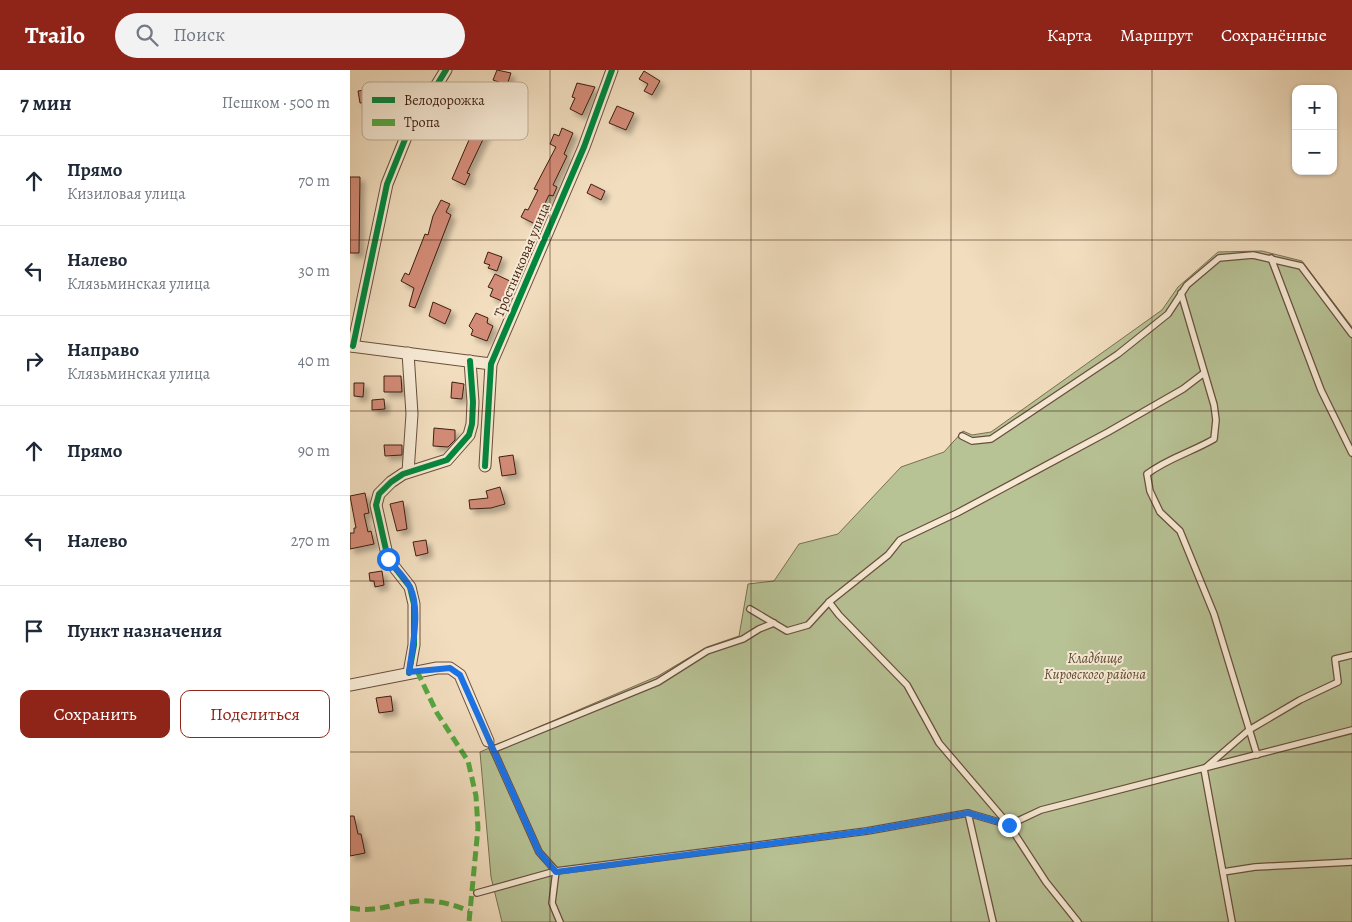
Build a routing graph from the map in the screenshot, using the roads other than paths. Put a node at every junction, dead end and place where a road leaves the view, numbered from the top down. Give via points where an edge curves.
1 (446, 70) edge
2 (612, 70) edge
3 (439, 82) edge
4 (405, 140) edge
5 (1270, 258) junction
6 (1181, 293) junction
7 (1352, 334) edge
8 (351, 346) edge
9 (408, 353) junction
10 (470, 362) junction
11 (491, 364) junction
12 (1204, 373) junction
13 (962, 436) dead end
14 (1352, 453) edge
15 (485, 466) dead end
16 (408, 472) junction
17 (829, 602) junction
18 (750, 609) dead end
19 (774, 623) junction
20 (1352, 655) edge
21 (409, 672) junction
22 (350, 685) edge
23 (1249, 730) junction
24 (1352, 730) edge
25 (491, 745) junction
26 (1257, 755) junction
27 (1204, 769) junction
28 (968, 813) junction
29 (1009, 825) junction
30 (1352, 862) edge
31 (556, 872) junction
32 (1223, 872) junction
33 (477, 893) dead end
34 (560, 922) edge
35 (993, 922) edge
36 (1078, 922) edge
37 (1232, 922) edge

1 - 3 street
2 - 11 street, Тростниковая улица via 584,147
4 - 8 street via 387,184
5 - 6 lane via 1253,255 1219,258
5 - 7 lane via 1301,266
5 - 14 lane via 1321,390
6 - 12 lane
6 - 13 lane via 1168,314 1118,354 991,439 972,441
8 - 9 street
9 - 10 street
9 - 16 street via 412,414
10 - 11 street
10 - 16 street via 473,402 469,435 447,460
11 - 15 street, Тростниковая улица
12 - 17 lane via 1183,389 1108,432 900,540 888,555
12 - 23 lane via 1216,420 1214,438 1190,452 1165,460 1148,474 1150,491 1160,512 1180,531 1214,614
16 - 21 street via 379,494 376,505 388,559 410,587 414,604 414,645
17 - 19 lane via 808,625 786,631
17 - 29 lane via 908,685 939,743
18 - 19 lane
19 - 25 lane via 743,639 707,651 658,682
20 - 23 lane via 1335,659 1338,682
21 - 22 street
21 - 25 street via 450,668 460,675
23 - 26 lane
23 - 27 lane
24 - 26 lane
25 - 31 lane via 539,852
26 - 27 lane
27 - 29 lane via 1041,810
27 - 32 lane
28 - 29 lane
28 - 31 lane via 867,831
28 - 35 lane
29 - 36 lane via 1046,882
30 - 32 lane via 1255,867
31 - 33 lane
31 - 34 lane via 552,903
32 - 37 lane

